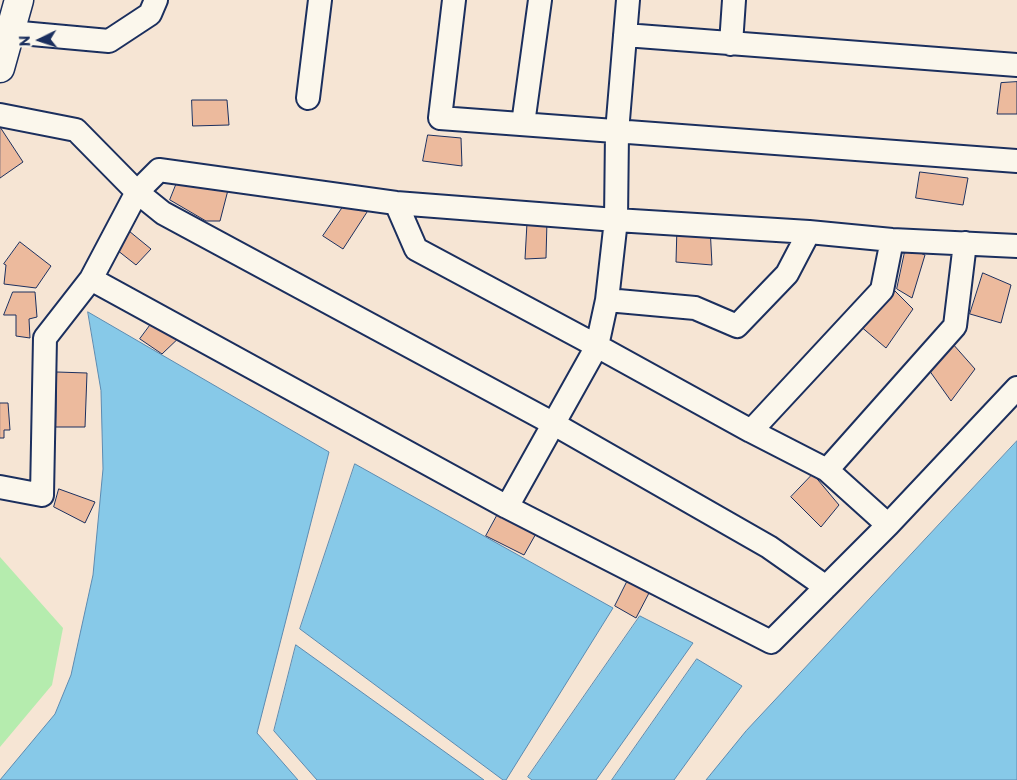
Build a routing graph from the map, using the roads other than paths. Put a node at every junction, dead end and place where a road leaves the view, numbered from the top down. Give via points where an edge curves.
1 (18, 0) edge
2 (156, 0) edge
3 (320, 0) edge
4 (454, 0) edge
5 (540, 0) edge
6 (628, 0) edge
7 (734, 0) edge
8 (10, 32) junction
9 (625, 35) junction
10 (731, 44) junction
11 (1017, 65) edge
12 (0, 68) edge
13 (308, 98) dead end
14 (0, 115) edge
15 (523, 124) junction
16 (617, 132) junction
17 (1017, 161) edge
18 (137, 192) junction
19 (396, 203) junction
20 (616, 220) junction
21 (809, 232) junction
22 (892, 240) junction
23 (965, 243) junction
24 (1017, 246) edge
25 (91, 279) junction
26 (607, 300) junction
27 (597, 346) junction
28 (1017, 388) edge
29 (554, 424) junction
30 (751, 431) junction
31 (827, 470) junction
32 (0, 487) edge
33 (507, 507) junction
34 (888, 524) junction
35 (826, 588) junction

1 - 8 main road
2 - 8 street via 150,14 109,41
3 - 13 street
4 - 15 street via 440,118
5 - 15 street
6 - 9 street
7 - 10 street
8 - 12 main road
9 - 10 street
9 - 16 street
10 - 11 street
14 - 18 street via 76,130
15 - 16 street
16 - 17 street
16 - 20 street
18 - 19 street via 159,170
18 - 25 street
18 - 29 street via 163,213
19 - 20 street
19 - 27 street via 416,249
20 - 21 street
20 - 26 street
21 - 22 street
21 - 26 street via 787,274 738,326 695,308
22 - 23 street
22 - 30 street via 882,290
23 - 24 street
23 - 31 street via 955,326
25 - 32 street via 45,338 42,495
25 - 33 street
26 - 27 street
27 - 29 street
27 - 30 street
28 - 34 street
29 - 33 street
29 - 35 street via 769,547
30 - 31 street
31 - 34 street
33 - 35 street via 771,642
34 - 35 street

